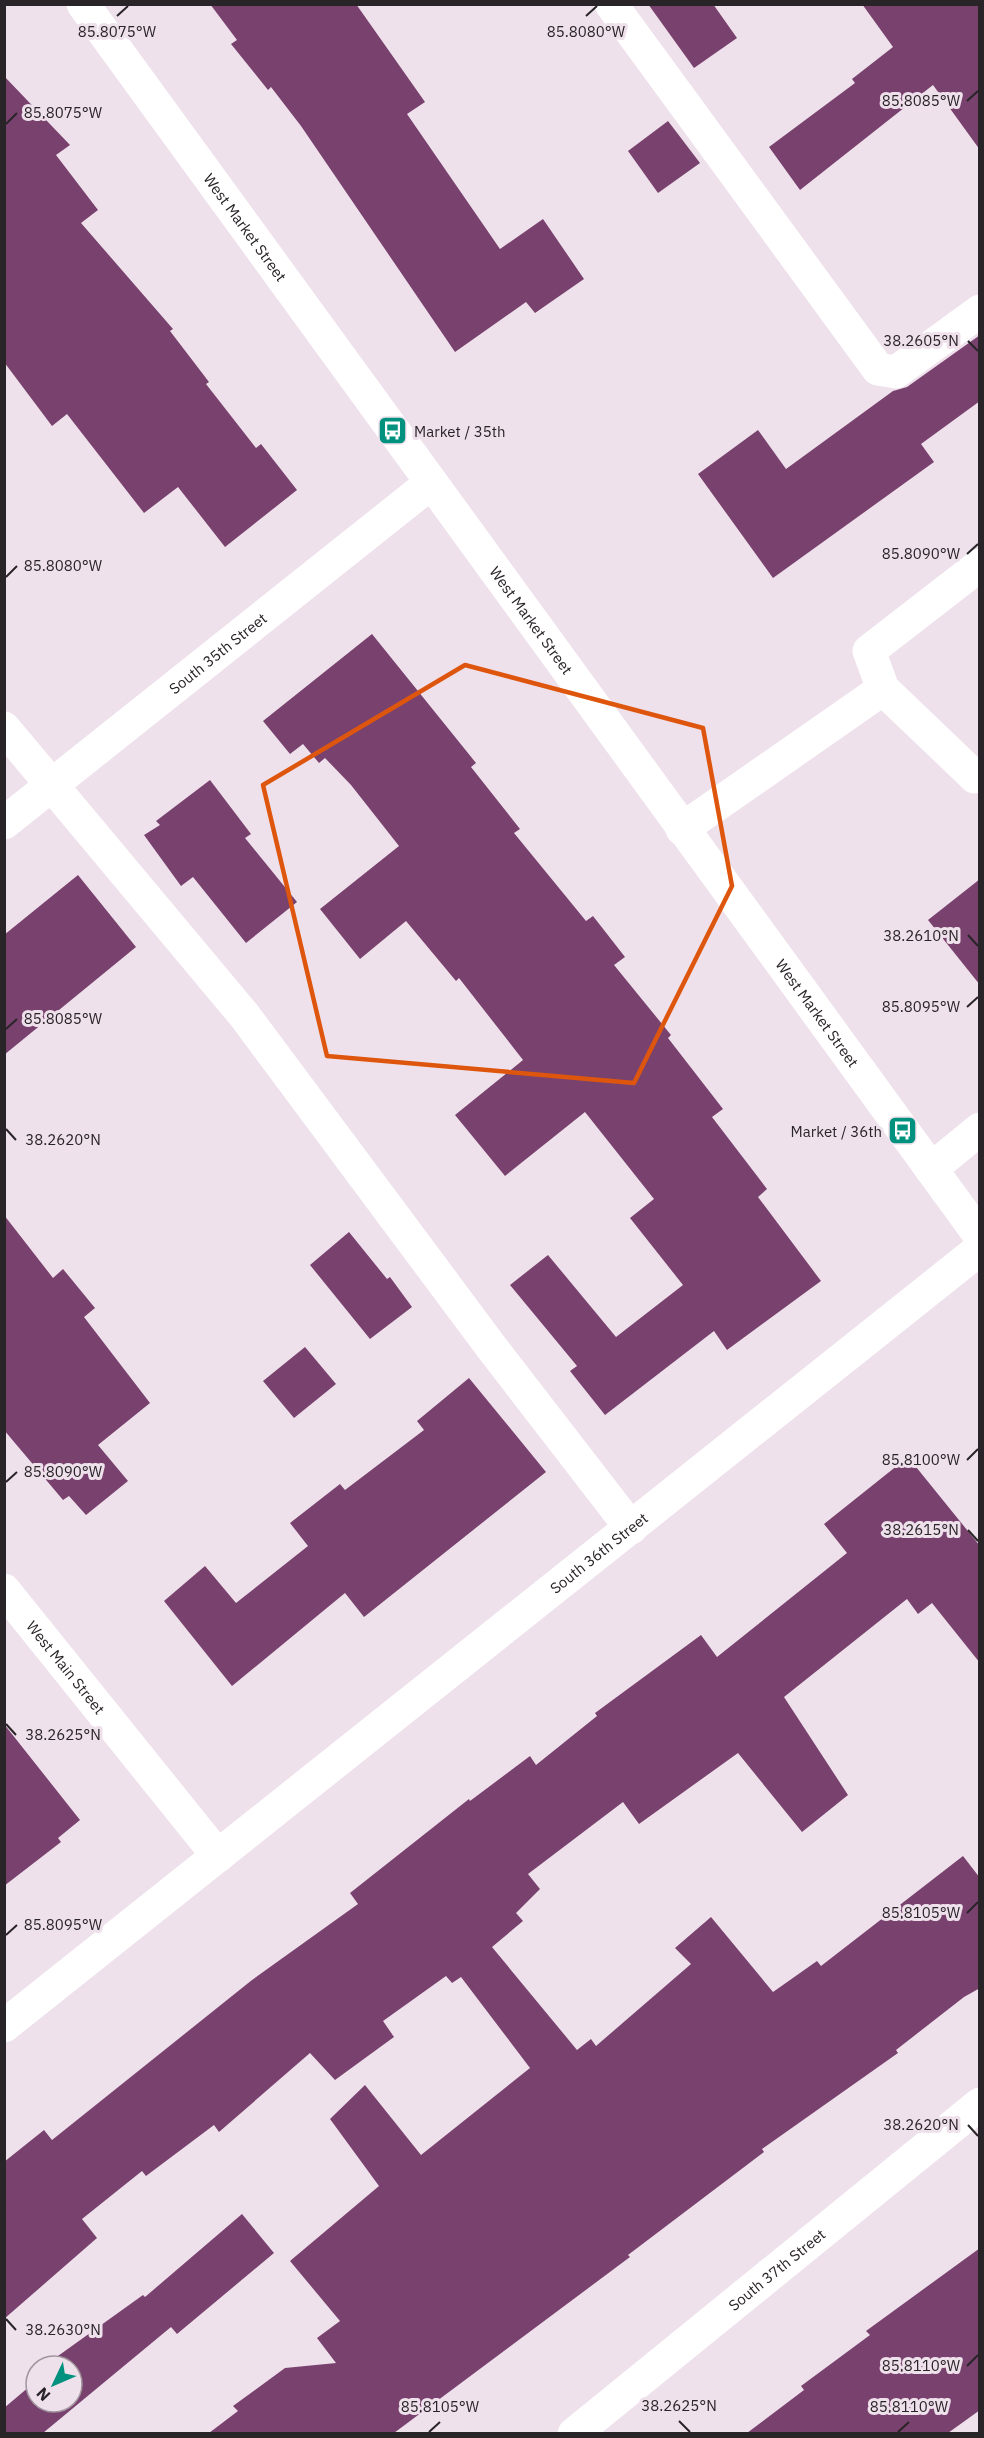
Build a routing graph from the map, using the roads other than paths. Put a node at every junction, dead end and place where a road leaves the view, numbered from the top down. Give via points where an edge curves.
1 (82, 4) edge
2 (611, 4) edge
3 (980, 311) edge
4 (431, 483) junction
5 (980, 565) edge
6 (883, 689) junction
7 (4, 728) edge
8 (980, 773) edge
9 (53, 784) junction
10 (4, 822) edge
11 (682, 829) junction
12 (980, 1129) edge
13 (931, 1169) junction
14 (980, 1236) edge
15 (980, 1250) edge
16 (631, 1527) junction
17 (4, 1590) edge
18 (218, 1856) junction
19 (4, 2026) edge
20 (980, 2104) edge
21 (574, 2433) edge

1 - 4 street, West Market Street
2 - 3 street via 878,369 896,372
4 - 9 street, South 35th Street
4 - 11 street, West Market Street
5 - 6 street via 869,651
6 - 8 street via 975,777
6 - 11 street
7 - 9 street
9 - 10 street, South 35th Street
9 - 16 street via 243,1015 484,1338
11 - 13 street, West Market Street
12 - 13 street
13 - 14 street, West Market Street
15 - 16 street, South 36th Street
16 - 18 street, South 36th Street
17 - 18 street, West Main Street
18 - 19 street, South 36th Street
20 - 21 street, South 37th Street

